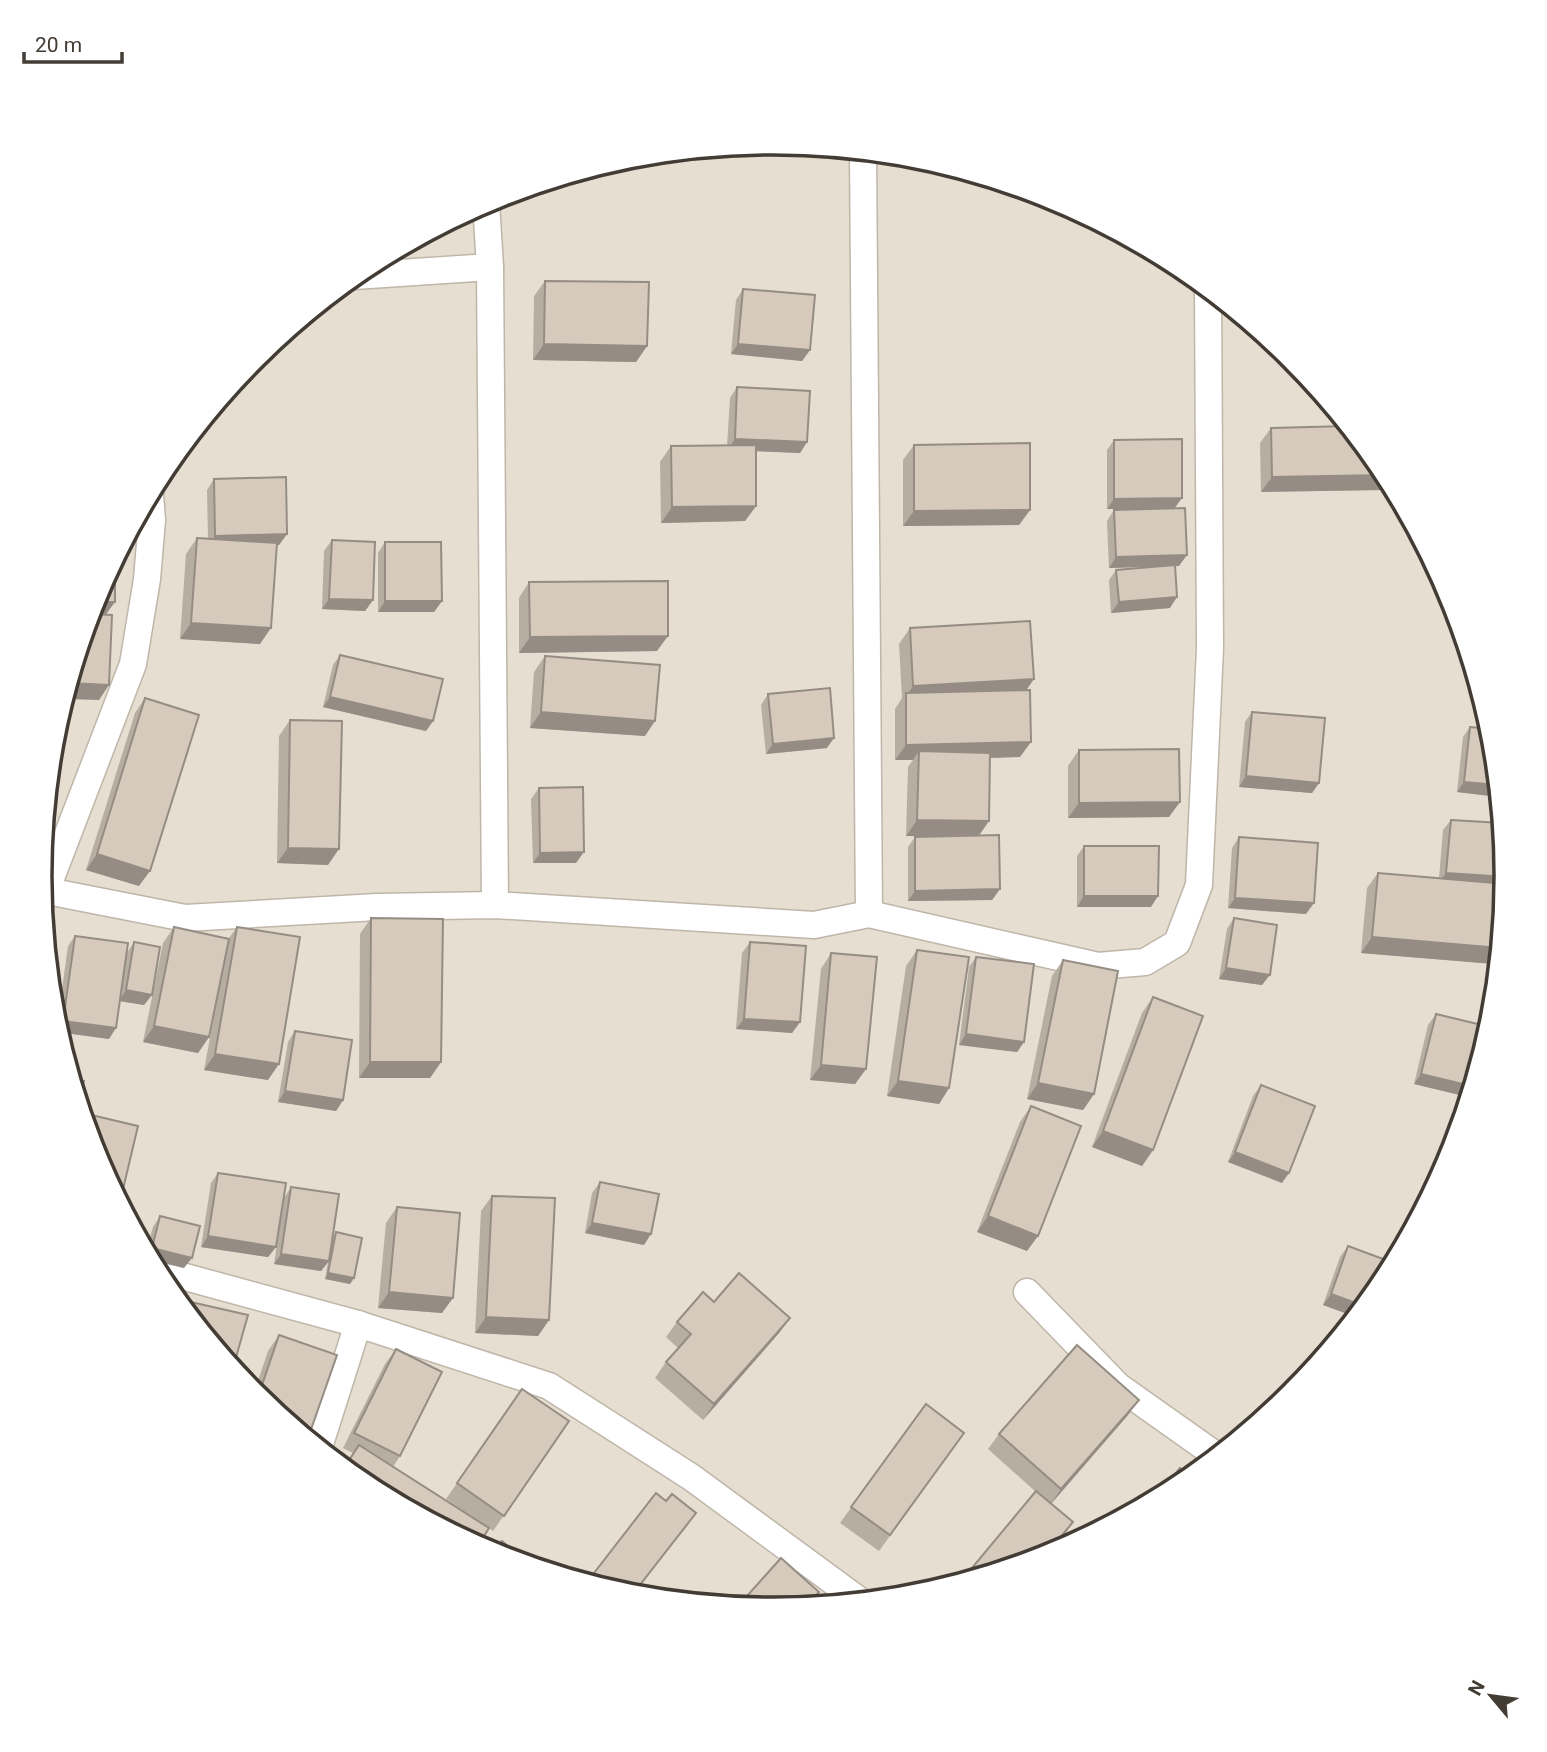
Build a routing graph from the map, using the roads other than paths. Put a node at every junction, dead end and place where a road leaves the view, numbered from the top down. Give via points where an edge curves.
1 (863, 161) edge
2 (487, 215) edge
3 (489, 267) junction
4 (377, 274) edge
5 (1209, 302) edge
6 (151, 511) edge
7 (52, 869) edge
8 (53, 892) edge
9 (495, 905) junction
10 (869, 914) junction
11 (172, 1273) edge
12 (1027, 1292) dead end
13 (358, 1324) junction
14 (322, 1437) edge
15 (1209, 1450) edge
16 (849, 1593) edge

1 - 10 street
2 - 3 street
3 - 4 street
3 - 9 street
5 - 10 street via 1210,648 1200,871 1177,943 1145,962 1098,966
6 - 7 street via 147,579 133,664
8 - 9 street via 185,918
9 - 10 street via 814,925
11 - 13 street
12 - 15 street via 1118,1385
13 - 14 street
13 - 16 street via 549,1386 691,1478

